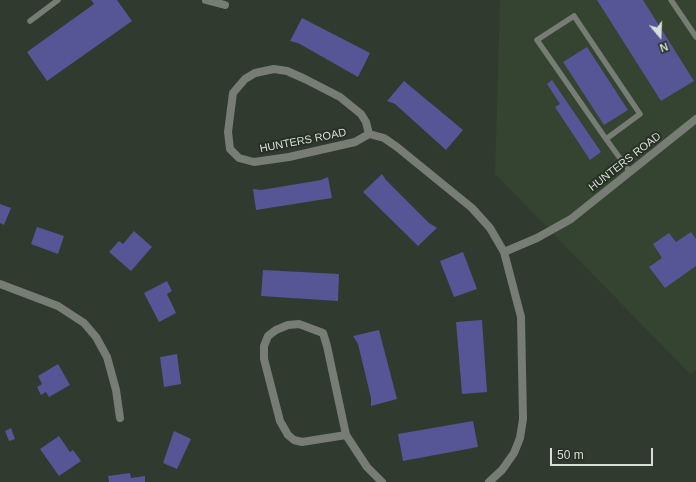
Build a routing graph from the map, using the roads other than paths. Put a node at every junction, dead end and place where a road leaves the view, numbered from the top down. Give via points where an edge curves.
1 (58, 0) edge
2 (206, 0) edge
3 (670, 0) edge
4 (225, 5) dead end
5 (30, 21) dead end
6 (696, 37) edge
7 (696, 120) edge
8 (369, 134) junction
9 (606, 139) junction
10 (630, 172) junction
11 (504, 252) junction
12 (0, 284) edge
13 (120, 418) dead end
14 (346, 435) junction
15 (382, 482) edge
16 (489, 482) edge

1 - 5 lane
2 - 4 street
3 - 6 lane
7 - 10 street, HUNTERS ROAD
8 - 8 street, HUNTERS ROAD via 361,114 340,97 287,71 274,69 255,73 245,79 233,93 228,132 230,149 234,155 246,161 289,157 354,142
8 - 11 street via 384,138 397,147 472,208 490,228
9 - 9 lane via 537,40 574,16 640,114
9 - 10 lane
10 - 11 street, HUNTERS ROAD via 558,227
11 - 16 street via 521,317 522,419 520,438 514,453 502,470
12 - 13 street via 58,306 84,323 96,337 107,357
14 - 14 street via 323,333 299,324 288,325 268,336 264,346 264,358 280,421 288,435 302,442
14 - 15 street via 367,467

